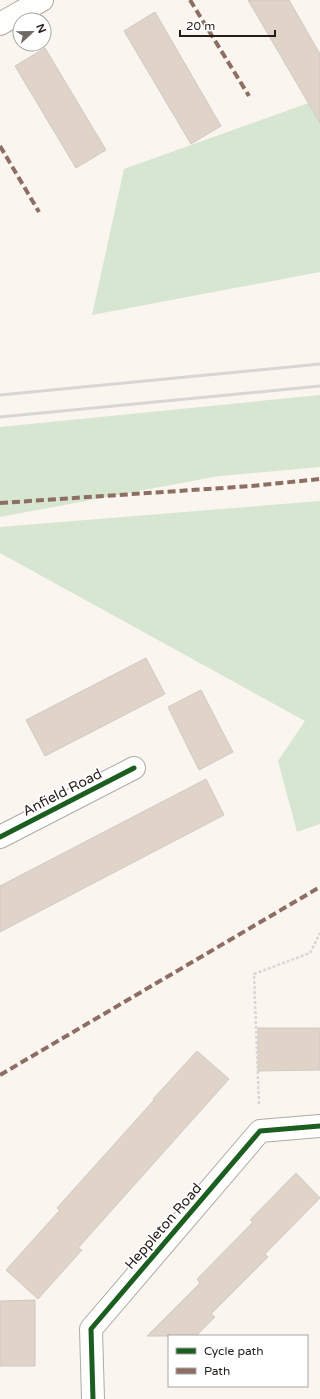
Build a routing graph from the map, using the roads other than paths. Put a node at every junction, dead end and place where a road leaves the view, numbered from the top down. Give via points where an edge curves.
1 (42, 0) edge
2 (0, 24) edge
3 (134, 768) dead end
4 (0, 837) edge
5 (320, 1126) edge
6 (93, 1399) edge

1 - 2 street
3 - 4 street, Anfield Road
5 - 6 street, Heppleton Road via 260,1131 90,1329

